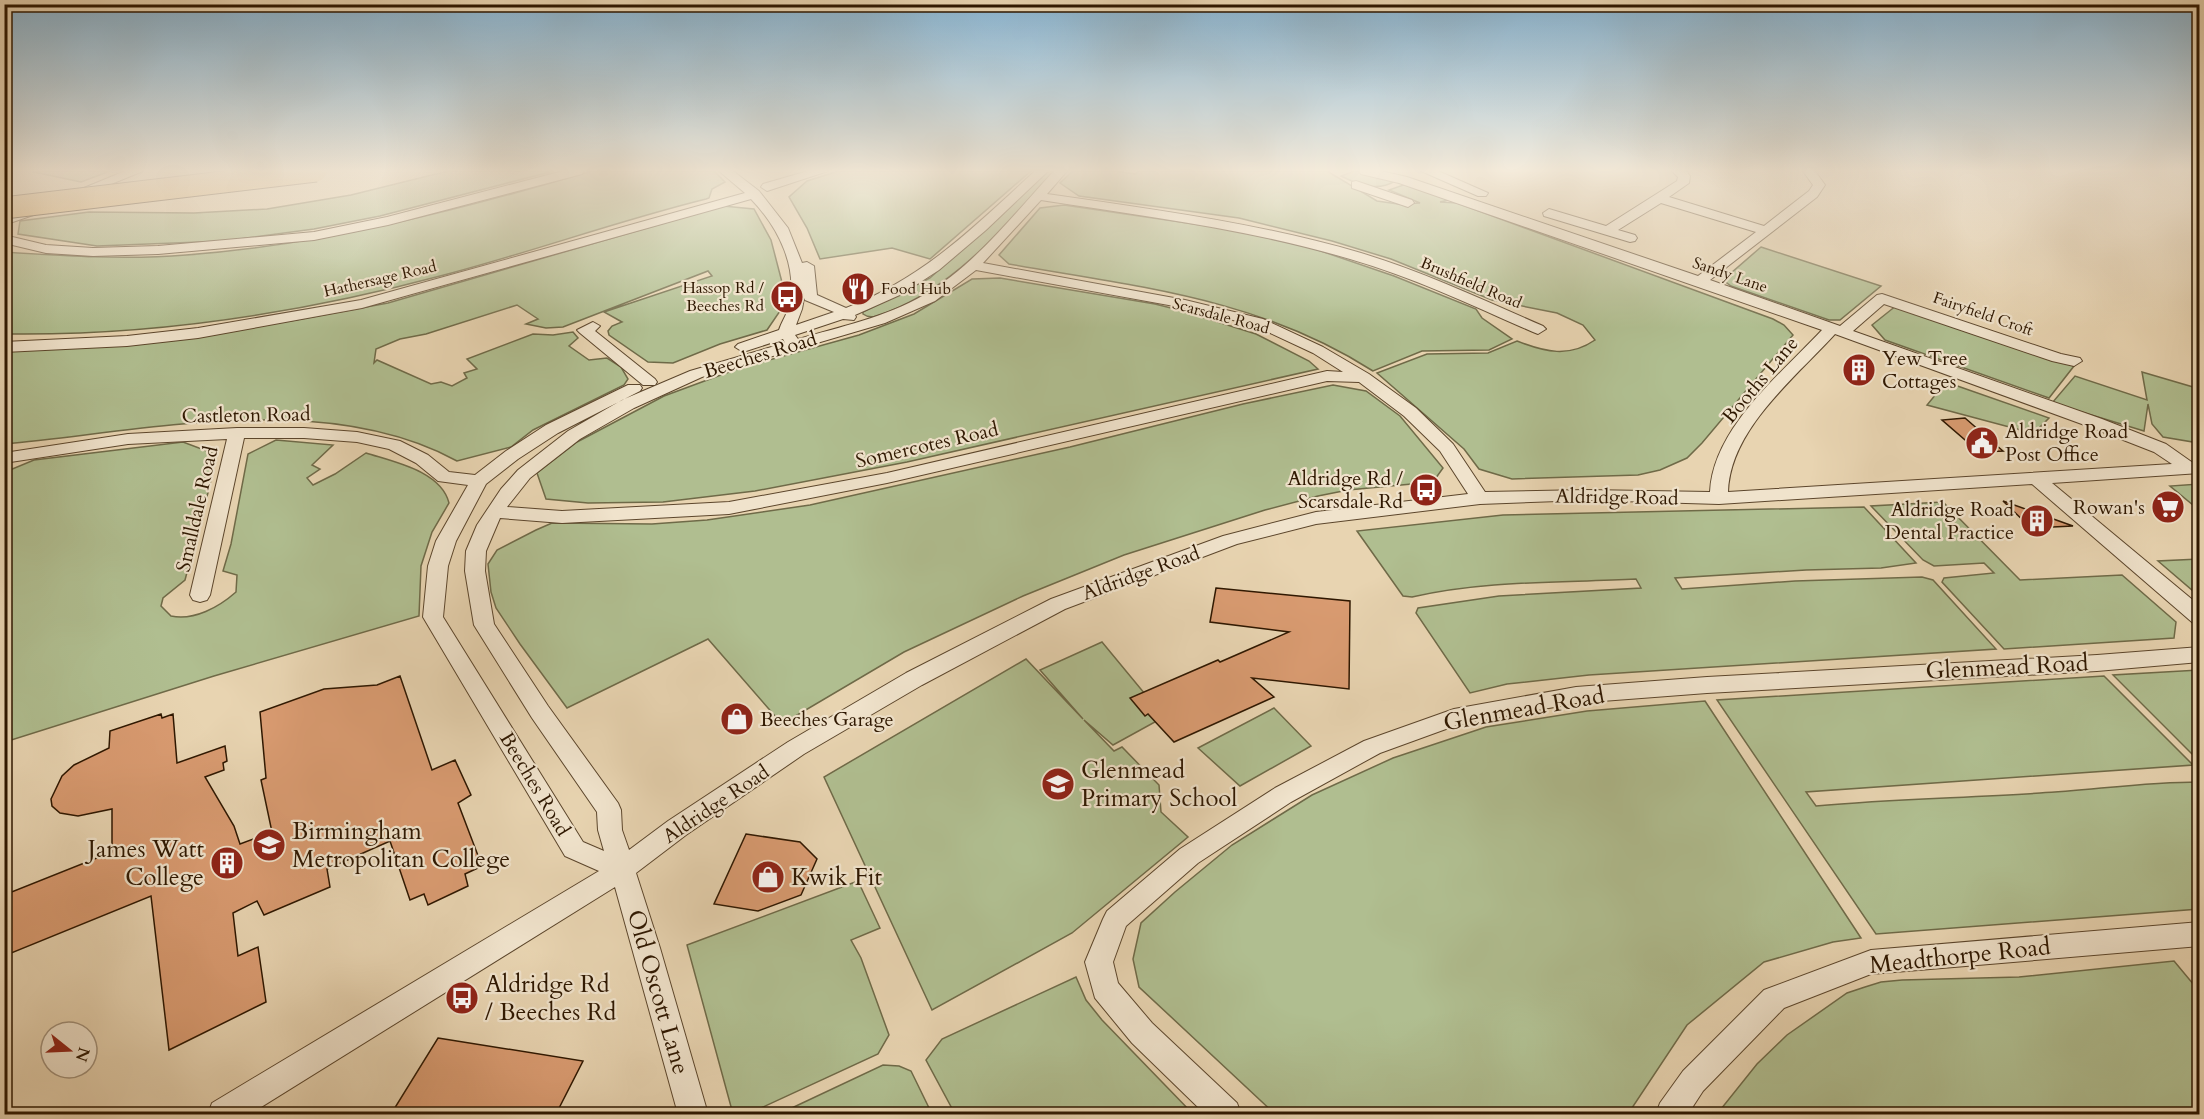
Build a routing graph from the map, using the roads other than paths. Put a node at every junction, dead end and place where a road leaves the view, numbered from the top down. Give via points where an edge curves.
1 (377, 223) edge
2 (647, 223) edge
3 (777, 223) edge
4 (792, 223) edge
5 (984, 223) edge
6 (1012, 223) edge
7 (1212, 223) edge
8 (1530, 223) edge
9 (1582, 223) edge
10 (1620, 223) edge
11 (1741, 223) edge
12 (1777, 223) edge
13 (1608, 231) junction
14 (1767, 231) junction
15 (1630, 238) dead end
16 (4, 239) edge
17 (973, 265) junction
18 (1700, 281) junction
19 (1882, 298) joint
20 (845, 313) junction
21 (593, 326) dead end
22 (858, 327) junction
23 (1538, 329) dead end
24 (1837, 330) junction
25 (790, 339) junction
26 (4, 347) edge
27 (2074, 361) dead end
28 (1363, 377) junction
29 (649, 381) junction
30 (237, 433) junction
31 (4, 458) edge
32 (2195, 468) edge
33 (2037, 479) junction
34 (479, 481) junction
35 (1480, 498) junction
36 (1719, 498) junction
37 (495, 512) junction
38 (200, 595) dead end
39 (2199, 618) edge
40 (2199, 654) edge
41 (622, 870) junction
42 (2199, 934) edge
43 (222, 1114) edge
44 (693, 1114) edge
45 (1226, 1114) edge
46 (1671, 1114) edge

1 - 16 street via 314,236 158,250 46,249
2 - 26 street, Hathersage Road via 362,304 198,333
3 - 25 street via 797,268 796,309
4 - 20 street via 807,267 810,297
5 - 20 street, Beeches Road via 944,260 891,294
6 - 17 street, Beeches Road
7 - 23 street, Brushfield Road via 1357,256 1433,283
8 - 18 street, Sandy Lane
9 - 13 street
10 - 13 street
11 - 14 street
12 - 14 street
13 - 15 street
14 - 18 street
17 - 22 street, Beeches Road via 930,298
17 - 28 street, Scarsdale Road via 1185,304 1258,322 1318,350
18 - 24 street, Sandy Lane
19 - 24 street, Booths Lane
19 - 27 street, Fairyfield Croft
20 - 22 street
20 - 25 street, Beeches Road
21 - 29 street via 585,330
22 - 25 street, Beeches Road
24 - 32 street, Sandy Lane via 2160,448
24 - 36 street, Booths Lane via 1752,417 1727,454 1719,480
25 - 29 street, Beeches Road
25 - 37 street, Beeches Road via 628,404 574,435 524,474
28 - 35 street, Scarsdale Road via 1410,412 1447,448
28 - 37 street, Somercotes Road via 1327,376 887,477 729,508 562,517
29 - 34 street, Beeches Road via 552,429
30 - 31 street, Castleton Road via 128,439
30 - 34 street, Castleton Road via 357,437 394,446 422,459 444,477
30 - 38 street, Smalldale Road
32 - 33 street, Aldridge Road
33 - 36 street, Aldridge Road
33 - 39 street
34 - 41 street, Beeches Road via 462,509 438,566 433,617 574,849
35 - 36 street, Aldridge Road
35 - 41 street, Aldridge Road via 1316,518 1241,537 1058,604 914,679 796,748
37 - 41 street, Beeches Road via 476,551 475,571 484,625 609,810 610,830
40 - 45 street, Glenmead Road via 1576,695 1454,717 1372,747 1283,795 1189,856 1116,919 1100,962 1105,988 1142,1033
41 - 43 street, Aldridge Road
41 - 44 street, Old Oscott Lane
42 - 46 street, Meadthorpe Road via 1871,962 1774,999 1693,1081

